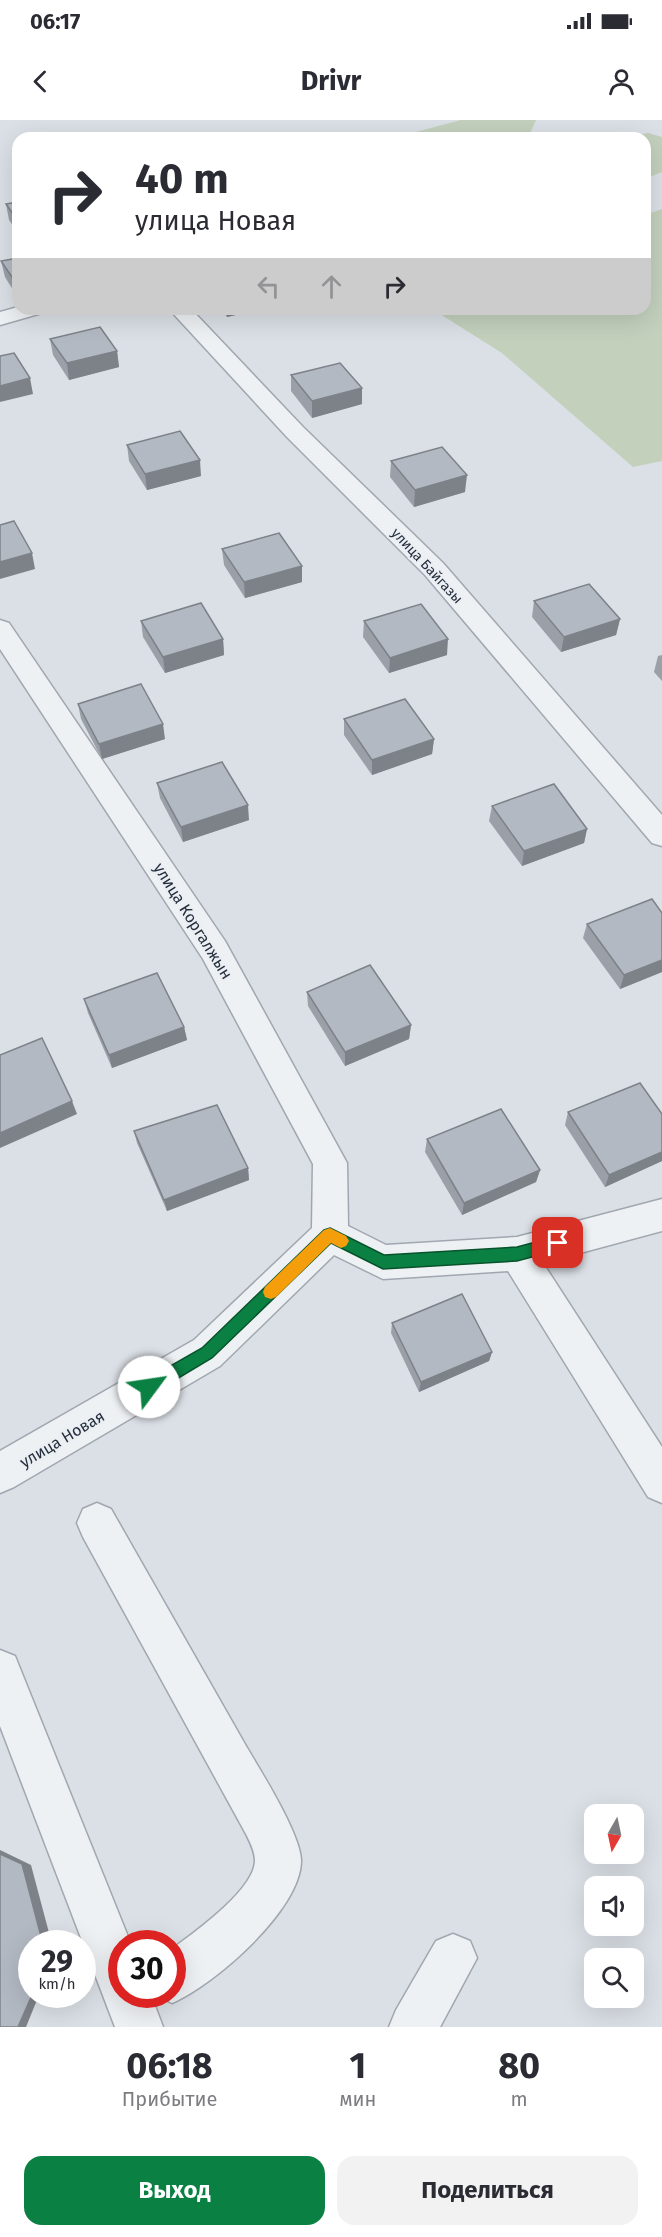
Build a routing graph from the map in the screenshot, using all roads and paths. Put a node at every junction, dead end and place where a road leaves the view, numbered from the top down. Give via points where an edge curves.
1 (185, 315) edge
2 (0, 629) edge
3 (662, 835) edge
4 (662, 1215) edge
5 (330, 1235) junction
6 (517, 1254) junction
7 (0, 1473) edge
8 (662, 1483) edge
9 (97, 1522) dead end
10 (0, 1671) edge
11 (108, 1936) edge
12 (453, 1958) dead end
13 (186, 1967) edge
14 (413, 2027) edge

1 - 3 street, улица Байгазы via 295,432 434,569
2 - 5 street, улица Коргалжын via 214,950 330,1163
4 - 6 street
5 - 6 street via 383,1262
5 - 7 street, улица Новая via 207,1353
6 - 8 street
9 - 13 street via 262,1818 279,1861 275,1879 260,1905
10 - 11 street
12 - 14 street

